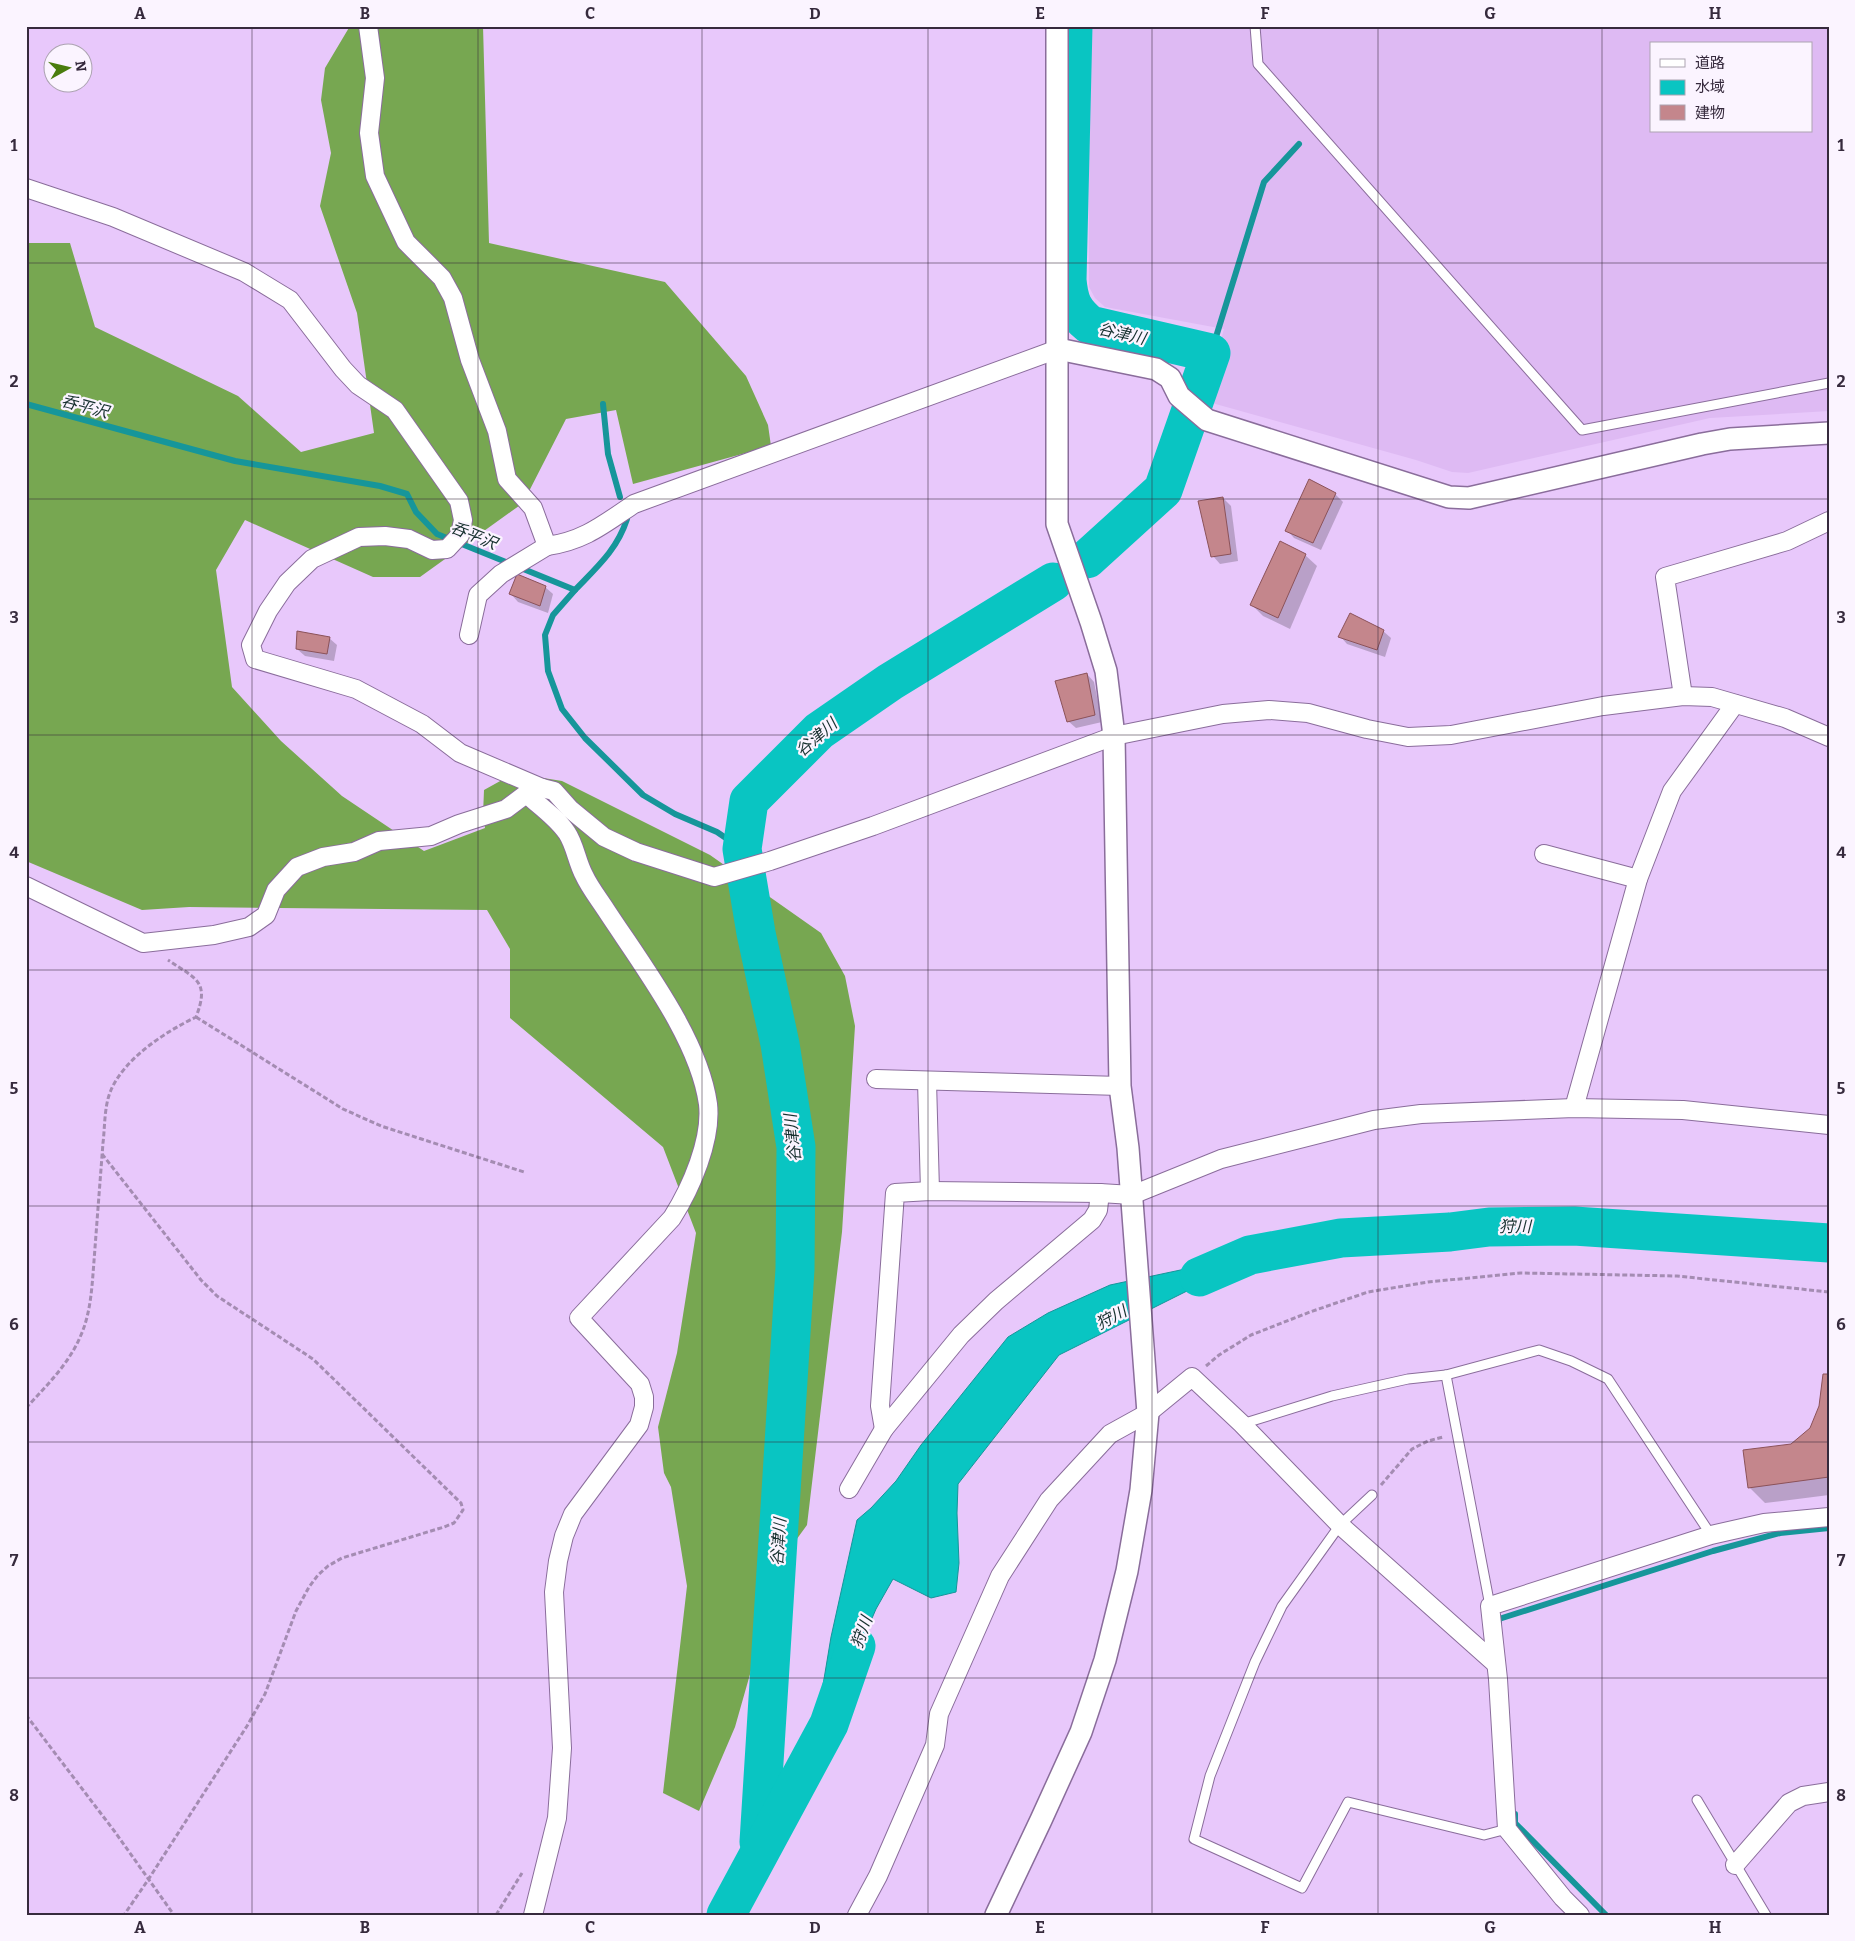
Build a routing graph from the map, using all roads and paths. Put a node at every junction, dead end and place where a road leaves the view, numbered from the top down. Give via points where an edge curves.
1 (368, 26) edge
2 (1056, 26) edge
3 (1255, 26) edge
4 (26, 188) edge
5 (1058, 349) junction
6 (1829, 384) edge
7 (1829, 433) edge
8 (1829, 521) edge
9 (546, 546) junction
10 (469, 635) dead end
11 (1684, 696) junction
12 (1735, 704) junction
13 (1114, 736) junction
14 (1829, 737) edge
15 (534, 791) junction
16 (1544, 854) dead end
17 (1638, 879) junction
18 (26, 886) edge
19 (143, 943) junction
20 (196, 1017) junction
21 (876, 1079) dead end
22 (927, 1081) junction
23 (1120, 1086) junction
24 (1574, 1108) junction
25 (1829, 1125) edge
26 (102, 1154) junction
27 (524, 1172) dead end
28 (930, 1191) junction
29 (1100, 1193) junction
30 (1132, 1195) junction
31 (1829, 1292) edge
32 (1446, 1375) junction
33 (1192, 1377) junction
34 (26, 1408) edge
35 (1148, 1413) junction
36 (1242, 1424) junction
37 (884, 1429) junction
38 (1457, 1429) junction
39 (849, 1489) dead end
40 (1372, 1495) joint
41 (1829, 1517) edge
42 (1340, 1525) junction
43 (1711, 1535) junction
44 (1490, 1606) junction
45 (1496, 1664) junction
46 (26, 1715) edge
47 (1829, 1792) edge
48 (1697, 1800) dead end
49 (1507, 1829) junction
50 (1735, 1865) junction
51 (148, 1880) junction
52 (124, 1915) edge
53 (174, 1915) edge
54 (534, 1915) edge
55 (857, 1915) edge
56 (996, 1915) edge
57 (1580, 1915) edge
58 (1766, 1915) edge

1 - 9 street via 375,78 369,133 375,176 406,242 442,278 453,298 470,360 497,431 507,478 533,508
2 - 5 street
3 - 6 lane via 1258,64 1582,430
4 - 15 street via 113,216 244,272 290,300 358,385 396,410 459,501 463,520 460,535 447,549 432,550 409,539 359,537 312,558 287,583 268,611 251,645 254,659 356,689 422,724 460,753
5 - 7 street via 1156,369 1170,378 1179,396 1207,420 1449,497 1470,498 1730,439
5 - 9 street via 634,504 592,533
5 - 13 street via 1057,524 1106,672
8 - 11 street via 1787,541 1665,577
9 - 10 street via 501,574 478,595
11 - 12 street via 1712,696
11 - 13 street via 1603,706 1451,735 1408,737 1308,713 1270,710 1223,714
12 - 14 street via 1785,718
12 - 17 street via 1672,791
13 - 15 street via 873,826 714,877 636,852 604,837 570,809 554,790
13 - 23 street
15 - 19 street via 506,809 431,836 379,840 354,852 323,857 296,867 276,890 266,916 249,927 214,935
15 - 54 street via 568,834 584,876 672,1013 698,1063 708,1105 702,1154 682,1202 672,1218 579,1318 640,1384 644,1407 639,1425 573,1514 558,1561 554,1592 562,1748 557,1818
16 - 17 street
17 - 24 street
18 - 19 street
19 - 20 path via 196,979 202,989 202,999
20 - 26 path via 173,1028 122,1071 110,1091
20 - 27 path via 344,1109 381,1126
21 - 22 street
22 - 23 street
22 - 28 street
23 - 30 street
24 - 25 street via 1682,1110
24 - 30 street via 1421,1114 1374,1120 1221,1159
26 - 34 path via 92,1297 82,1334 58,1374
26 - 51 path via 217,1296 313,1359 461,1503 462,1510 454,1523 342,1558 318,1575 296,1611 265,1694 248,1726
28 - 29 street
28 - 37 street via 895,1193 880,1406
29 - 30 street
29 - 37 street via 1098,1210 1092,1220 961,1335
30 - 35 street
31 - 33 path via 1668,1276 1521,1273 1428,1282 1368,1292 1302,1315 1251,1336
32 - 36 lane via 1408,1379 1332,1396
32 - 38 lane
32 - 43 lane via 1539,1350 1608,1379
33 - 35 street
33 - 36 street
35 - 55 street via 1110,1434 1049,1500 1000,1576 939,1714 935,1745 878,1876
35 - 56 street via 1127,1571 1105,1660 1081,1732
36 - 42 street
37 - 39 street
38 - 40 path via 1412,1450
38 - 44 lane
40 - 42 lane
41 - 43 street via 1764,1523
42 - 45 street
42 - 49 lane via 1282,1606 1255,1662 1210,1776 1194,1838 1302,1888 1348,1802 1484,1835
43 - 44 street
44 - 45 street
45 - 49 street
46 - 51 path
47 - 50 street via 1804,1796 1790,1803
48 - 50 lane
49 - 57 street
50 - 58 lane
51 - 52 path
51 - 53 path

